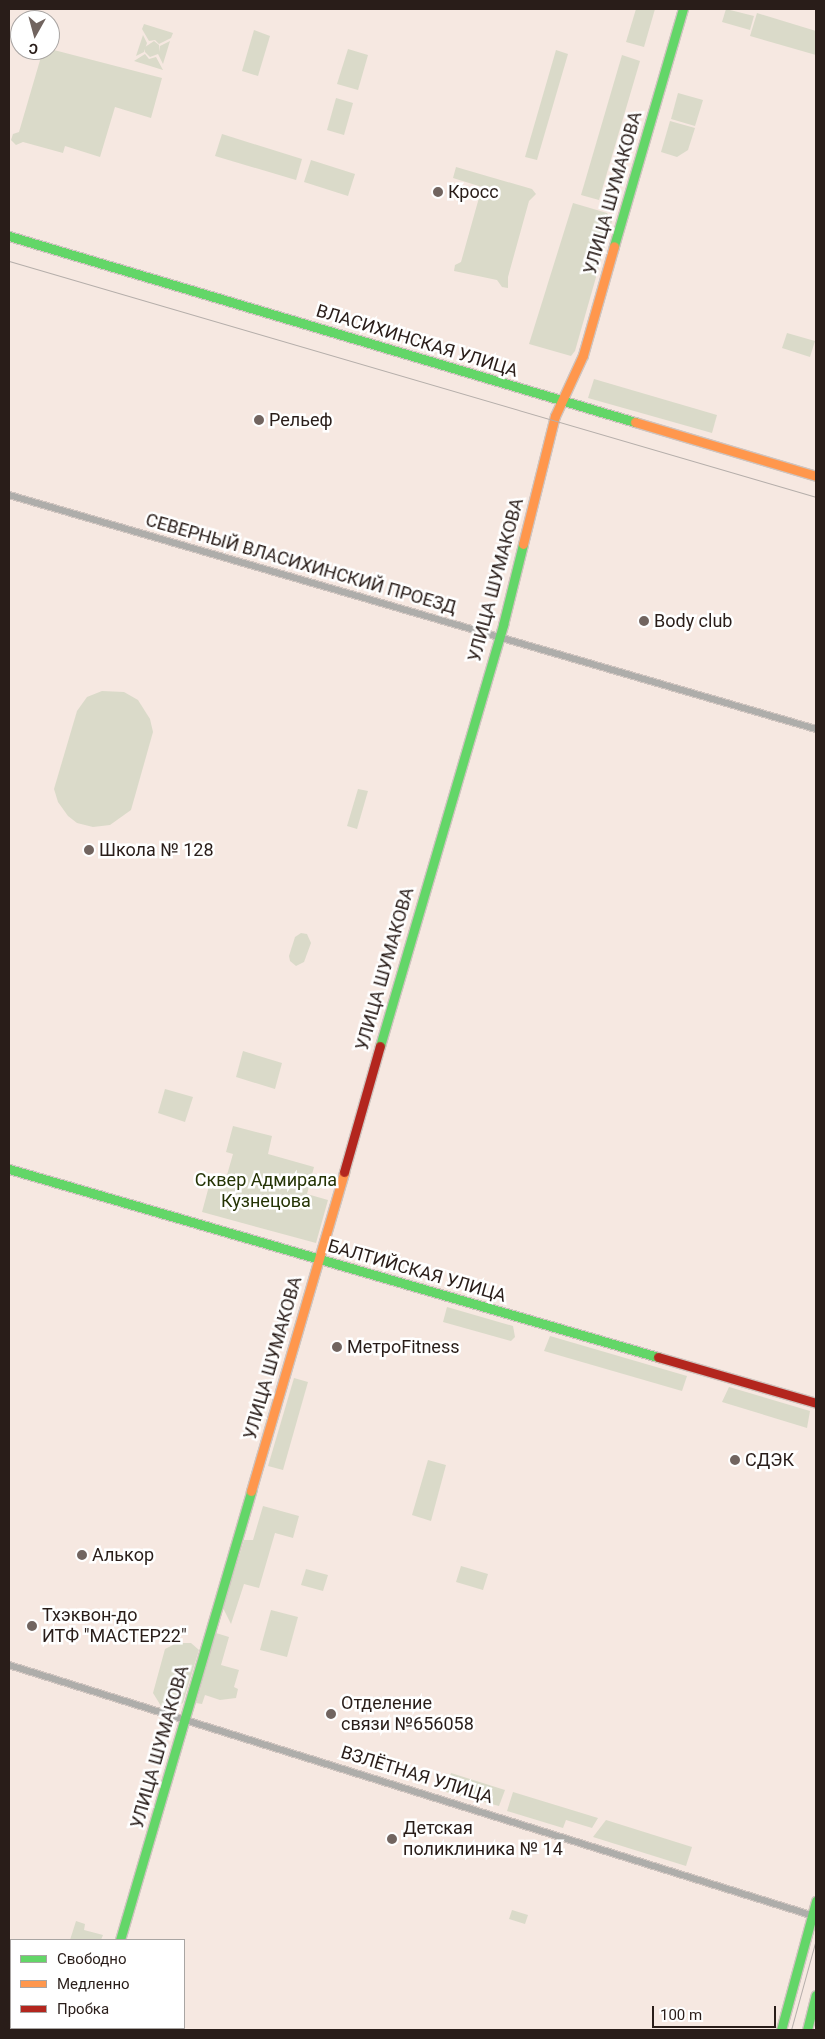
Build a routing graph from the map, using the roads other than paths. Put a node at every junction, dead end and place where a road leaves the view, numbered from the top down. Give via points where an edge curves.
1 (683, 9) edge
2 (9, 236) edge
3 (562, 401) junction
4 (816, 476) edge
5 (9, 495) edge
6 (499, 636) junction
7 (816, 729) edge
8 (9, 1169) edge
9 (318, 1259) junction
10 (816, 1403) edge
11 (9, 1665) edge
12 (185, 1718) junction
13 (816, 1902) edge
14 (814, 1916) edge
15 (120, 1939) edge
16 (816, 1995) edge
17 (781, 2030) edge
18 (807, 2030) edge

1 - 3 main road, УЛИЦА ШУМАКОВА via 583,355
2 - 3 main road, ВЛАСИХИНСКАЯ УЛИЦА
3 - 4 main road, ВЛАСИХИНСКАЯ УЛИЦА
3 - 6 main road, УЛИЦА ШУМАКОВА via 554,416
5 - 6 street, СЕВЕРНЫЙ ВЛАСИХИНСКИЙ ПРОЕЗД
6 - 7 street, СЕВЕРНЫЙ ВЛАСИХИНСКИЙ ПРОЕЗД
6 - 9 main road, УЛИЦА ШУМАКОВА
8 - 9 main road, БАЛТИЙСКАЯ УЛИЦА
9 - 10 main road, БАЛТИЙСКАЯ УЛИЦА
9 - 12 main road, УЛИЦА ШУМАКОВА
11 - 12 street, ВЗЛЁТНАЯ УЛИЦА
12 - 14 street, ВЗЛЁТНАЯ УЛИЦА
12 - 15 main road, УЛИЦА ШУМАКОВА
13 - 14 main road
14 - 17 main road
16 - 18 main road

